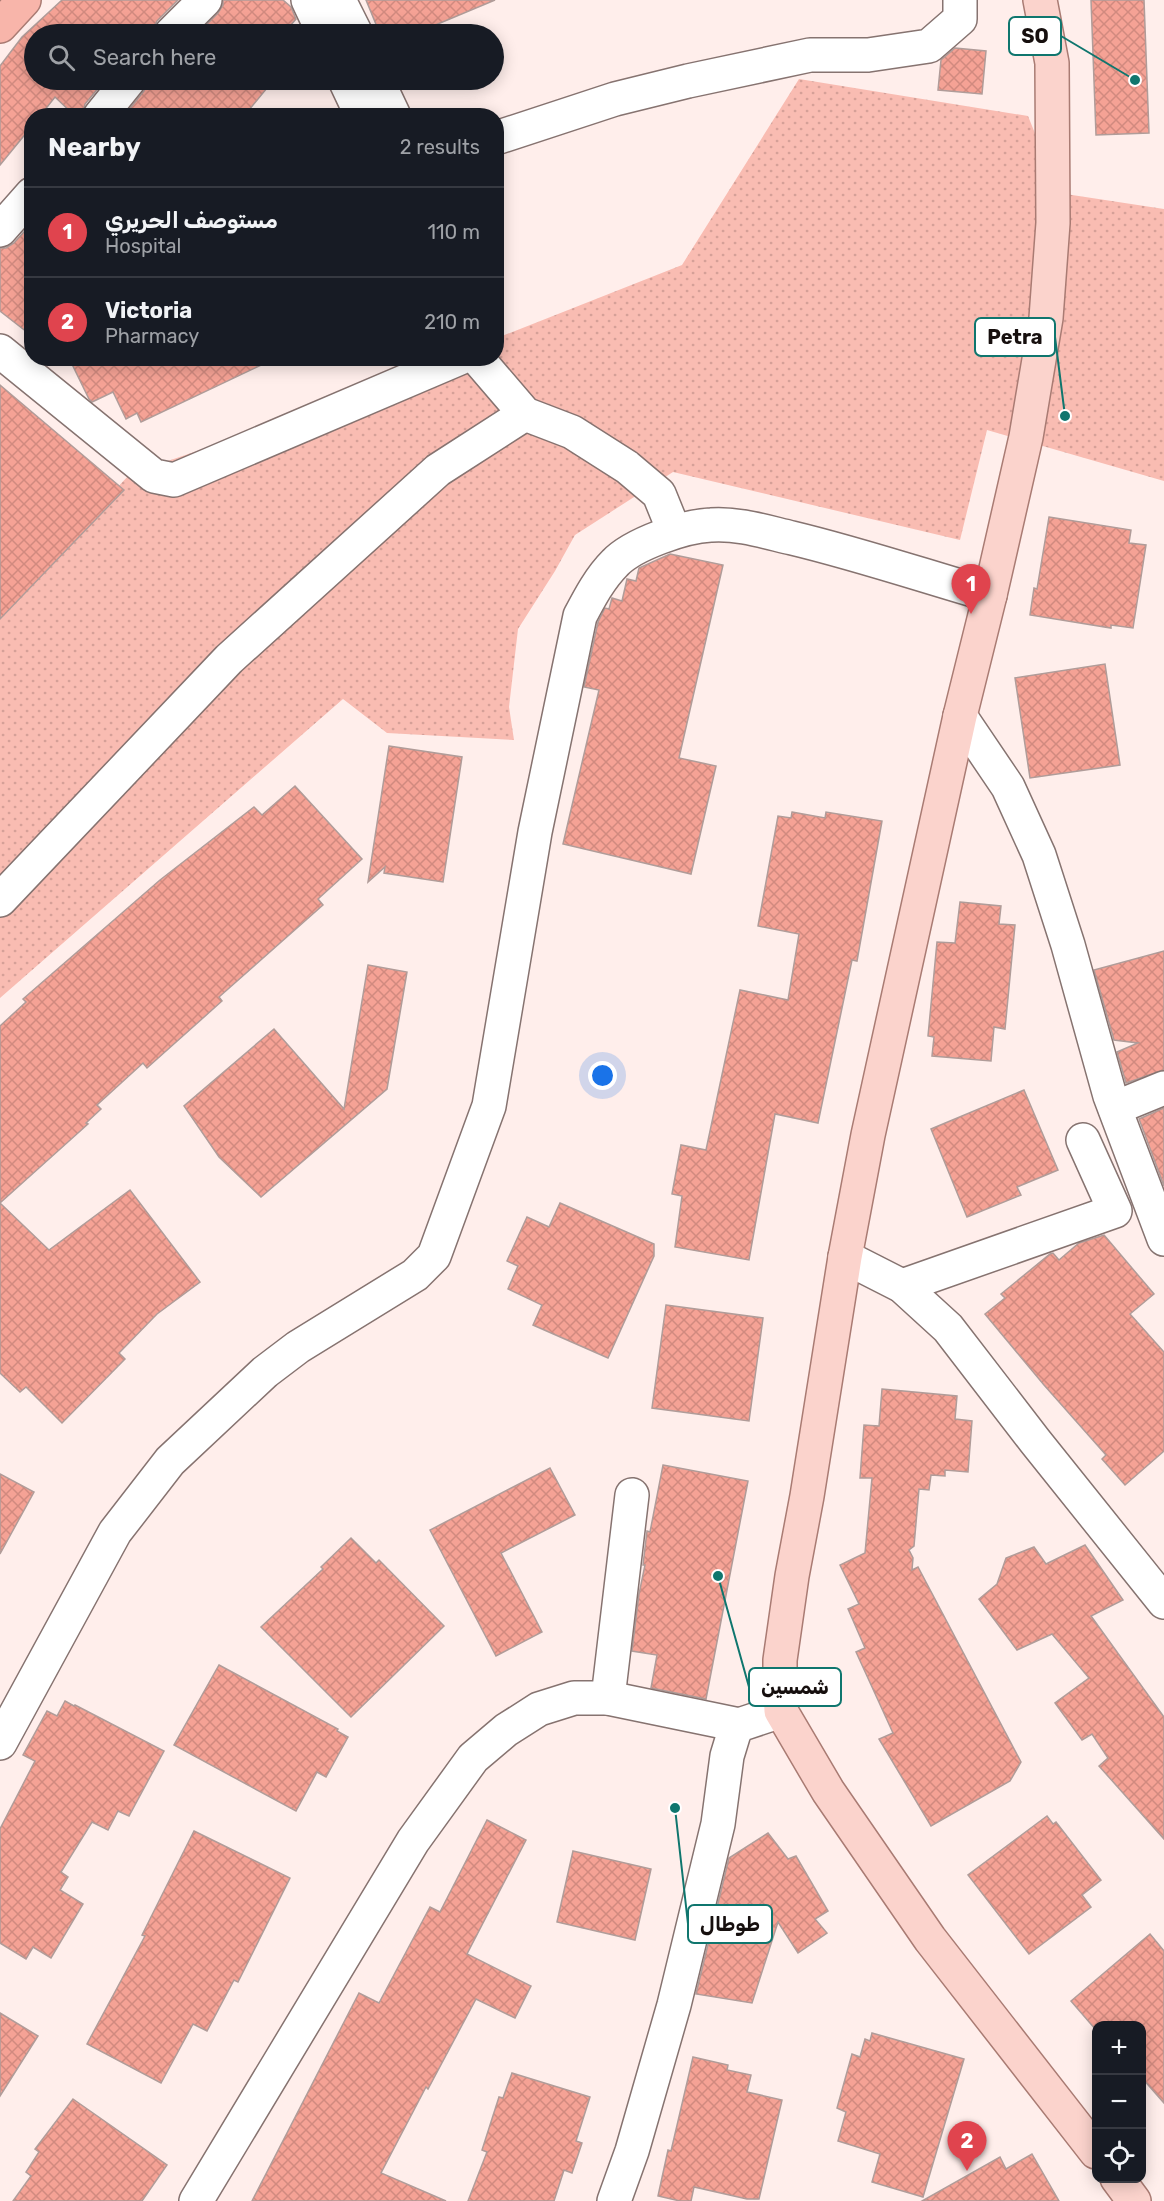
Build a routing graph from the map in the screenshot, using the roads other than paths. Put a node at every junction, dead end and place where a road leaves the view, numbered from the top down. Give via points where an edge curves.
1 (24, 0) edge
2 (205, 0) edge
3 (308, 0) edge
4 (339, 0) edge
5 (960, 0) edge
6 (1040, 0) edge
7 (181, 24) edge
8 (319, 24) edge
9 (351, 24) edge
10 (0, 26) edge
11 (121, 90) edge
12 (350, 90) edge
13 (382, 90) edge
14 (106, 108) edge
15 (358, 108) edge
16 (390, 108) edge
17 (504, 135) edge
18 (24, 203) edge
19 (0, 230) edge
20 (0, 351) edge
21 (441, 366) edge
22 (484, 366) edge
23 (525, 414) junction
24 (674, 531) junction
25 (990, 595) junction
26 (960, 716) junction
27 (0, 900) edge
28 (1164, 1088) edge
29 (1114, 1108) junction
30 (1083, 1140) dead end
31 (1164, 1239) edge
32 (845, 1257) junction
33 (902, 1286) junction
34 (632, 1495) dead end
35 (1164, 1602) edge
36 (608, 1698) junction
37 (781, 1711) junction
38 (739, 1725) junction
39 (0, 1743) edge
40 (1092, 2147) edge
41 (1121, 2183) edge
42 (195, 2201) edge
43 (614, 2201) edge
44 (1134, 2201) edge

1 - 10 highway
2 - 7 street
3 - 8 street
4 - 9 street
5 - 17 street via 960,19 929,46 868,55 810,55 710,76 615,99
6 - 25 main road via 1052,63 1053,223 1046,318 1026,436
11 - 14 street
12 - 15 street
13 - 16 street
18 - 19 street
20 - 21 street via 154,476 174,480
22 - 23 street
23 - 24 street via 572,432 627,467 659,494
23 - 27 street via 438,470 230,659
24 - 25 street via 712,525 749,528
24 - 39 street via 616,561 594,589 580,616 535,832 489,1106 434,1256 415,1275 298,1347 265,1372 170,1461 115,1532
25 - 26 main road
26 - 29 street via 1008,788 1039,855
26 - 32 main road
28 - 29 street
29 - 31 street
30 - 33 street via 1115,1211
32 - 33 street
32 - 37 main road via 780,1660
33 - 35 street via 948,1328
34 - 36 street
36 - 38 street
36 - 42 street via 574,1698 539,1709 473,1758 413,1841
37 - 38 street
37 - 40 main road via 828,1791 930,1939
38 - 43 street via 727,1756 718,1824 672,2015
41 - 44 main road

